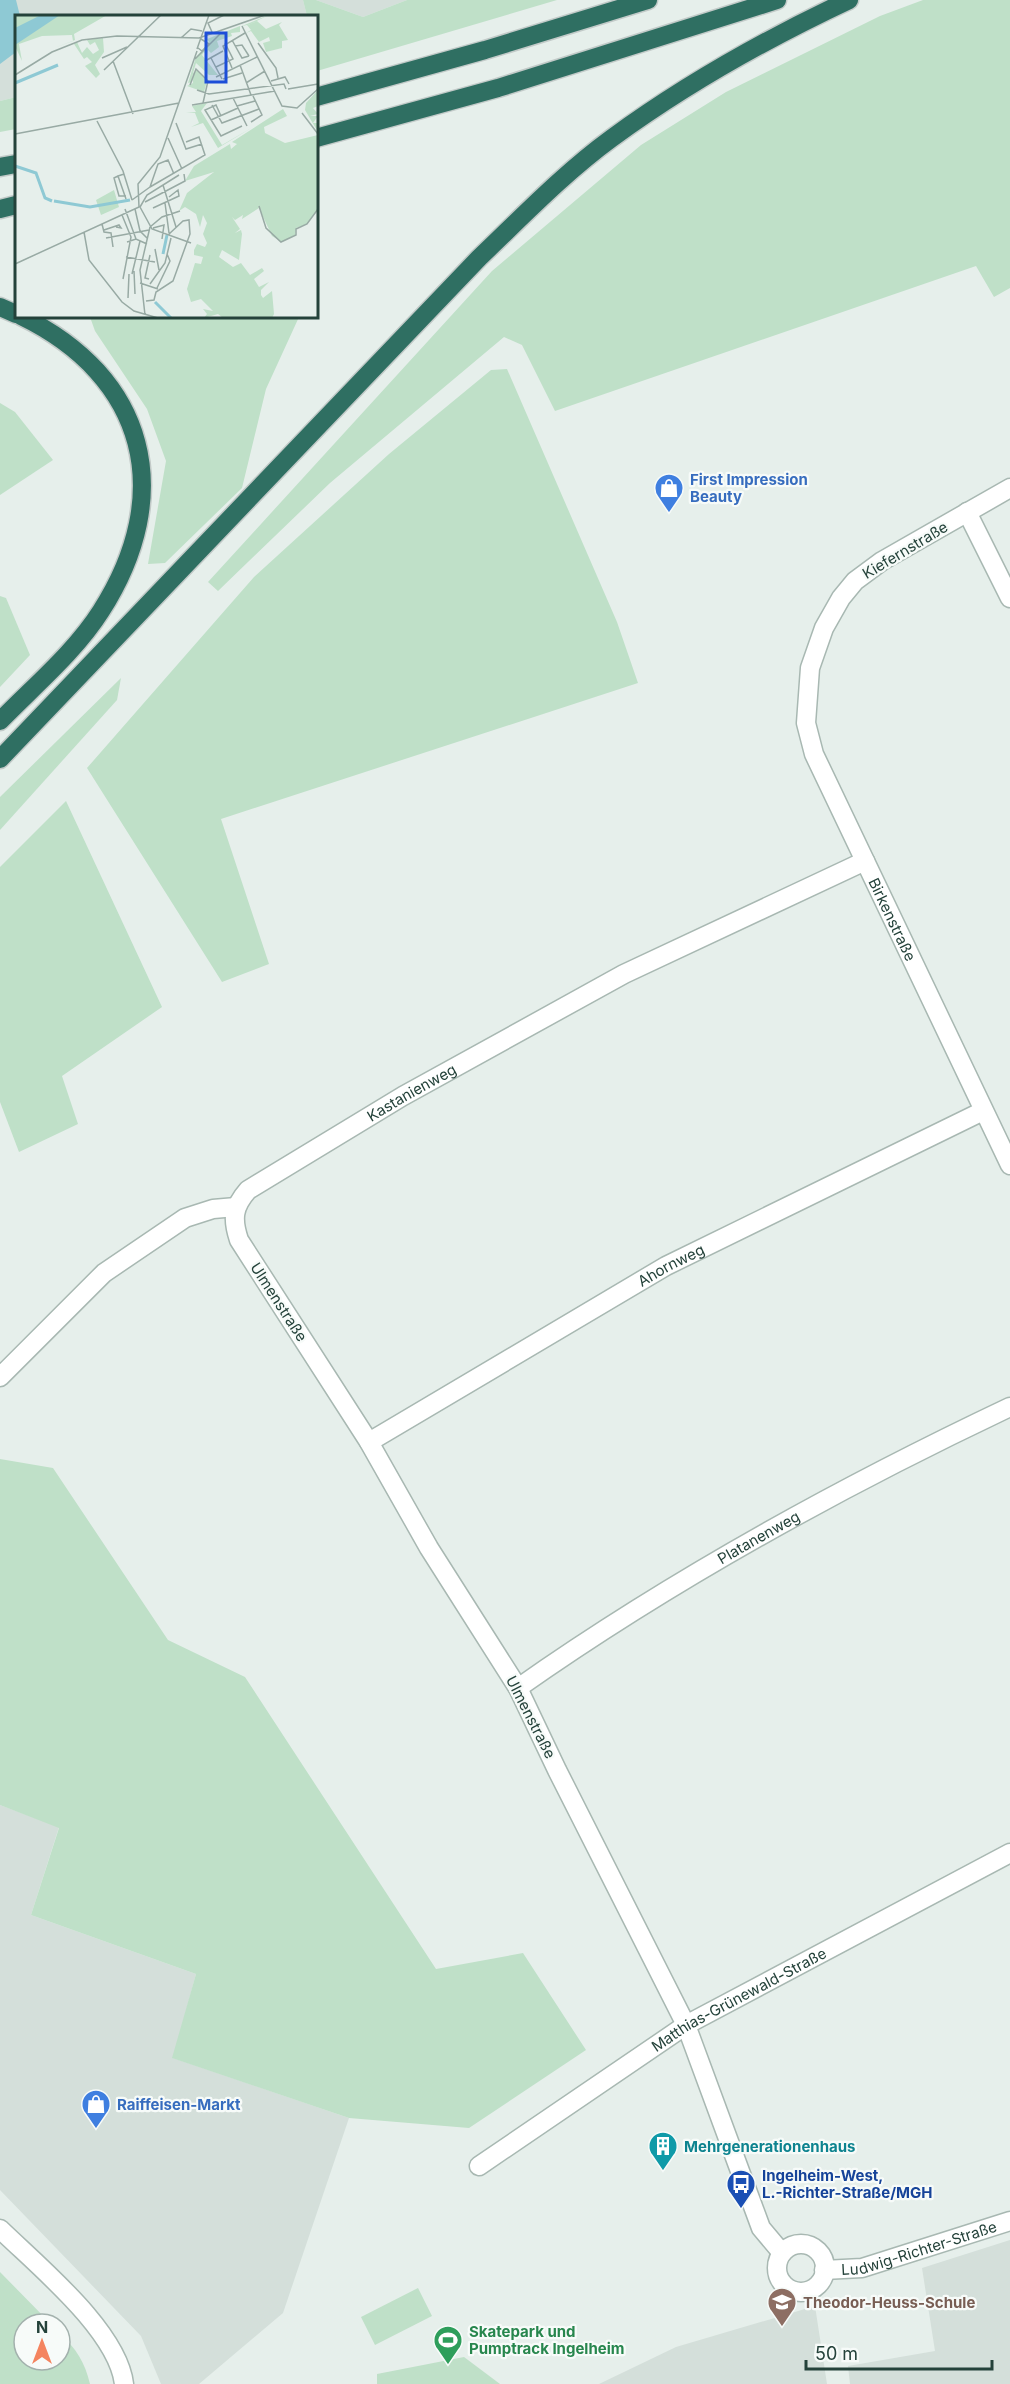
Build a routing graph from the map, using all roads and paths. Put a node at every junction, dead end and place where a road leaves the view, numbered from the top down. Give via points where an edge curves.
1 (648, 0) edge
2 (777, 0) edge
3 (849, 0) edge
4 (318, 96) edge
5 (318, 137) edge
6 (15, 164) edge
7 (0, 167) edge
8 (15, 206) edge
9 (0, 209) edge
10 (0, 307) edge
11 (15, 314) edge
12 (25, 318) edge
13 (1010, 488) edge
14 (967, 512) junction
15 (1010, 597) edge
16 (810, 668) joint
17 (0, 721) edge
18 (0, 759) edge
19 (865, 861) junction
20 (983, 1111) junction
21 (1010, 1165) edge
22 (236, 1207) junction
23 (0, 1377) edge
24 (1010, 1407) edge
25 (369, 1442) junction
26 (518, 1688) junction
27 (1010, 1853) edge
28 (686, 2025) junction
29 (479, 2166) dead end
30 (1010, 2221) edge
31 (0, 2229) edge
32 (782, 2253) junction
33 (824, 2270) junction
34 (124, 2384) edge

1 - 4 highway
2 - 5 highway via 498,88
3 - 18 highway via 748,50 677,94 610,139 538,201
6 - 7 highway
8 - 9 highway
10 - 11 highway
12 - 17 highway via 77,351 110,386 132,429 141,468 142,500 134,545 101,612 85,635
13 - 14 street, Kiefernstraße
14 - 15 street
14 - 16 street, Kiefernstraße via 855,580 824,628
16 - 19 street, Birkenstraße via 806,723 814,754
19 - 20 street, Birkenstraße
19 - 22 street, Kastanienweg via 624,974 403,1096 248,1190
20 - 21 street, Birkenstraße
20 - 25 street, Ahornweg via 666,1266
22 - 23 street via 185,1218 104,1273
22 - 25 street, Ulmenstraße via 233,1223 239,1240
24 - 26 street, Platanenweg via 839,1492 721,1558 586,1640
25 - 26 street, Ulmenstraße via 429,1548
26 - 28 street, Ulmenstraße
27 - 28 street, Matthias-Grünewald-Straße
28 - 29 street, Matthias-Grünewald-Straße
28 - 32 street, Ulmenstraße via 761,2228
30 - 33 street, Ludwig-Richter-Straße via 862,2268
31 - 34 street via 104,2336 117,2357
32 - 33 street via 796,2244 809,2245 823,2258
32 - 33 street via 778,2276 790,2289 812,2289 820,2282

